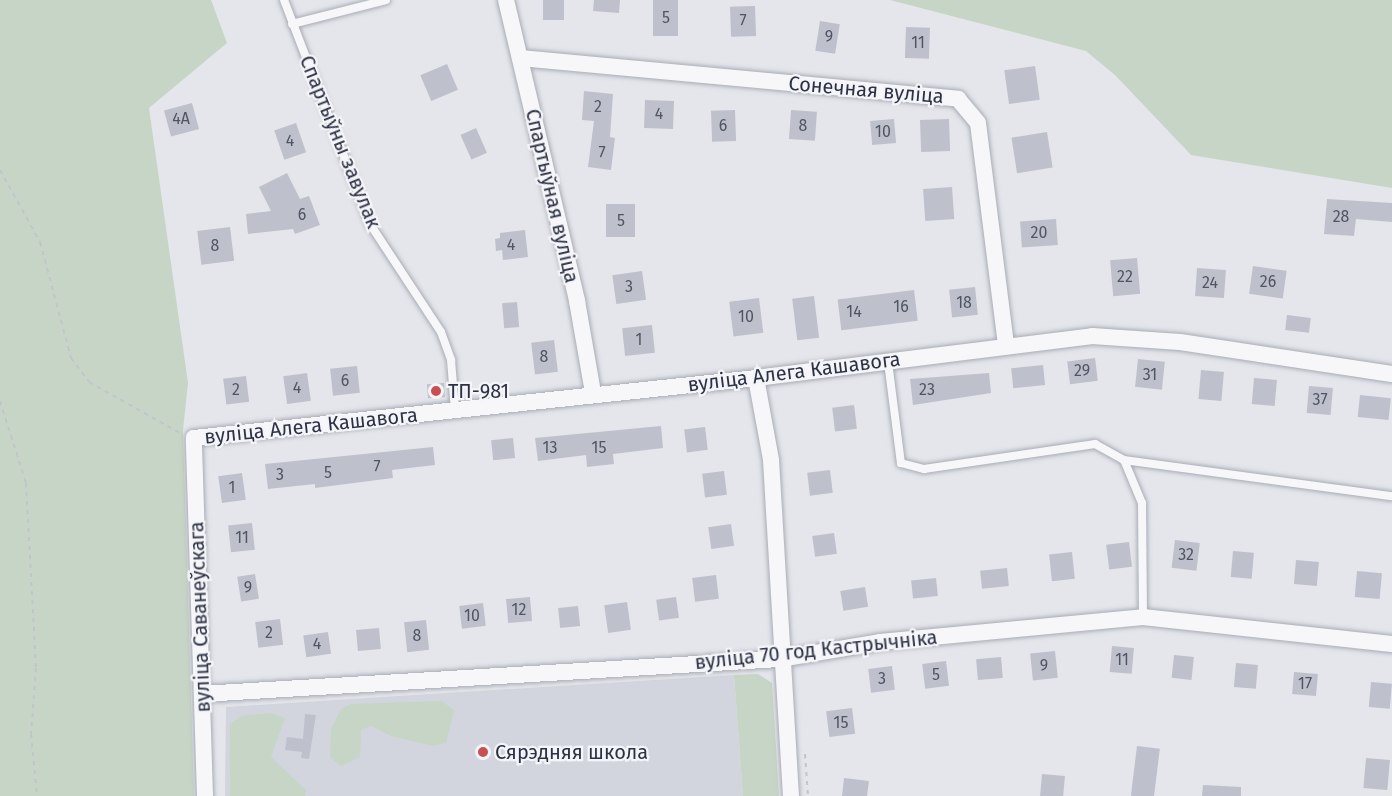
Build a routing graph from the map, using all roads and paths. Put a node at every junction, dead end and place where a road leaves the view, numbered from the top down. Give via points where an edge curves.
1 (284, 0) edge
2 (386, 0) edge
3 (506, 0) edge
4 (292, 24) junction
5 (520, 58) junction
6 (0, 170) edge
7 (1006, 346) junction
8 (888, 362) junction
9 (1392, 375) edge
10 (756, 378) junction
11 (593, 393) junction
12 (0, 401) edge
13 (455, 410) junction
14 (194, 438) junction
15 (1124, 460) junction
16 (1392, 496) edge
17 (1143, 617) junction
18 (1392, 644) edge
19 (780, 658) junction
20 (202, 694) junction
21 (37, 796) edge
22 (205, 796) edge
23 (791, 796) edge

1 - 4 lane, Спартыўны завулак
2 - 4 lane
3 - 5 street, Спартыўная вуліца
4 - 13 lane, Спартыўны завулак via 370,224 441,332 451,360
5 - 7 street, Сонечная вуліца via 958,99 978,123
5 - 11 street, Спартыўная вуліца via 577,301
6 - 14 path via 40,242 71,358 89,382
7 - 8 street, вуліца Алега Кашавога
7 - 9 street, вуліца Алега Кашавога via 1092,336 1180,342
8 - 10 street, вуліца Алега Кашавога
8 - 15 lane via 901,463 924,469 1095,444
10 - 11 street, вуліца Алега Кашавога
10 - 19 street via 771,460
11 - 13 street, вуліца Алега Кашавога
12 - 21 path via 26,483 36,668 31,734
13 - 14 street, вуліца Алега Кашавога
14 - 20 street, вуліца Саванеўскага
15 - 16 lane
15 - 17 lane via 1142,503
17 - 18 street, вуліца 70 год Кастрычніка
17 - 19 street, вуліца 70 год Кастрычніка via 880,642
19 - 20 street, вуліца 70 год Кастрычніка
19 - 23 street
20 - 22 street, вуліца Саванеўскага

